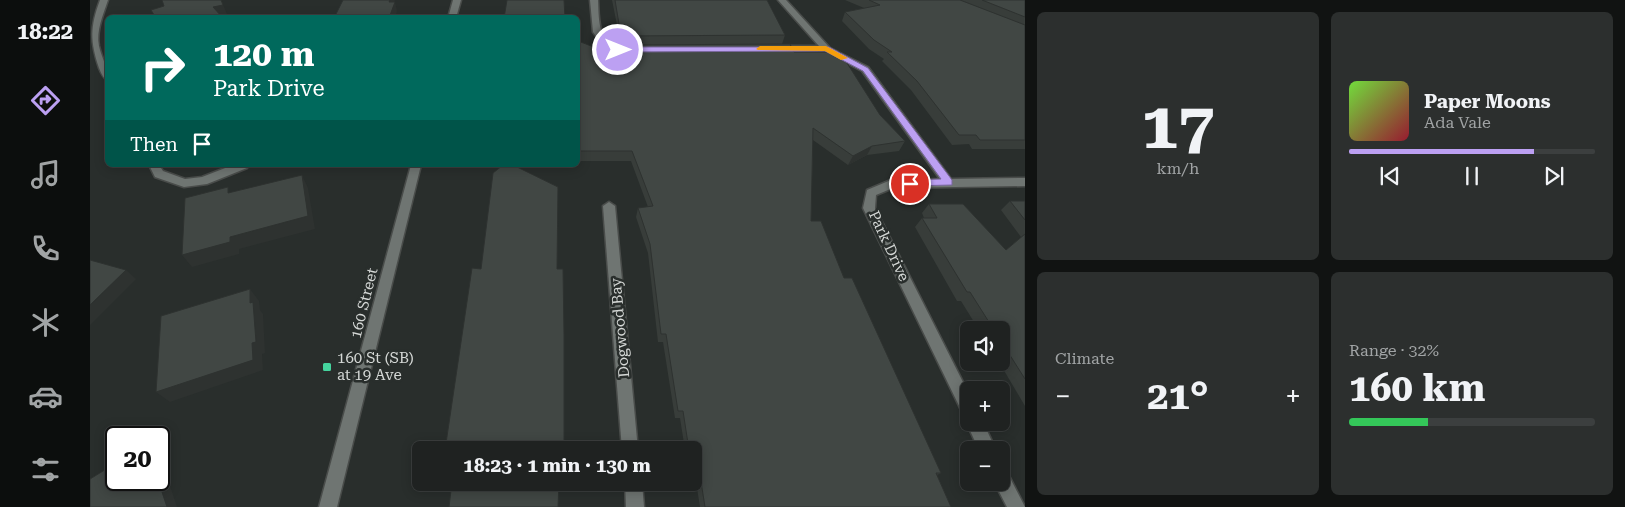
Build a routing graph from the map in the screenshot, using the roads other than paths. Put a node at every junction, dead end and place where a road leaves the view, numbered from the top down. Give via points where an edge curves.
1 (104, 0) edge
2 (457, 0) edge
3 (594, 0) edge
4 (782, 0) edge
5 (453, 15) edge
6 (826, 48) junction
7 (766, 49) edge
8 (647, 50) edge
9 (105, 73) edge
10 (155, 167) edge
11 (238, 167) edge
12 (414, 167) edge
13 (1025, 182) edge
14 (948, 183) junction
15 (609, 206) dead end
16 (960, 393) edge
17 (629, 441) edge
18 (634, 491) edge
19 (1008, 491) edge
20 (328, 507) edge
21 (635, 507) edge
22 (1016, 507) edge

1 - 9 street via 93,26 92,49
2 - 5 street
3 - 8 street via 597,36 605,44 618,50
4 - 6 street
6 - 7 street
6 - 14 street via 865,69
10 - 11 street via 159,174 184,183 203,181
12 - 20 street, 160 Street
13 - 14 street, Park Drive
14 - 16 street, Park Drive via 891,184 871,193 869,208
15 - 17 street, Dogwood Bay
18 - 21 street
19 - 22 street

